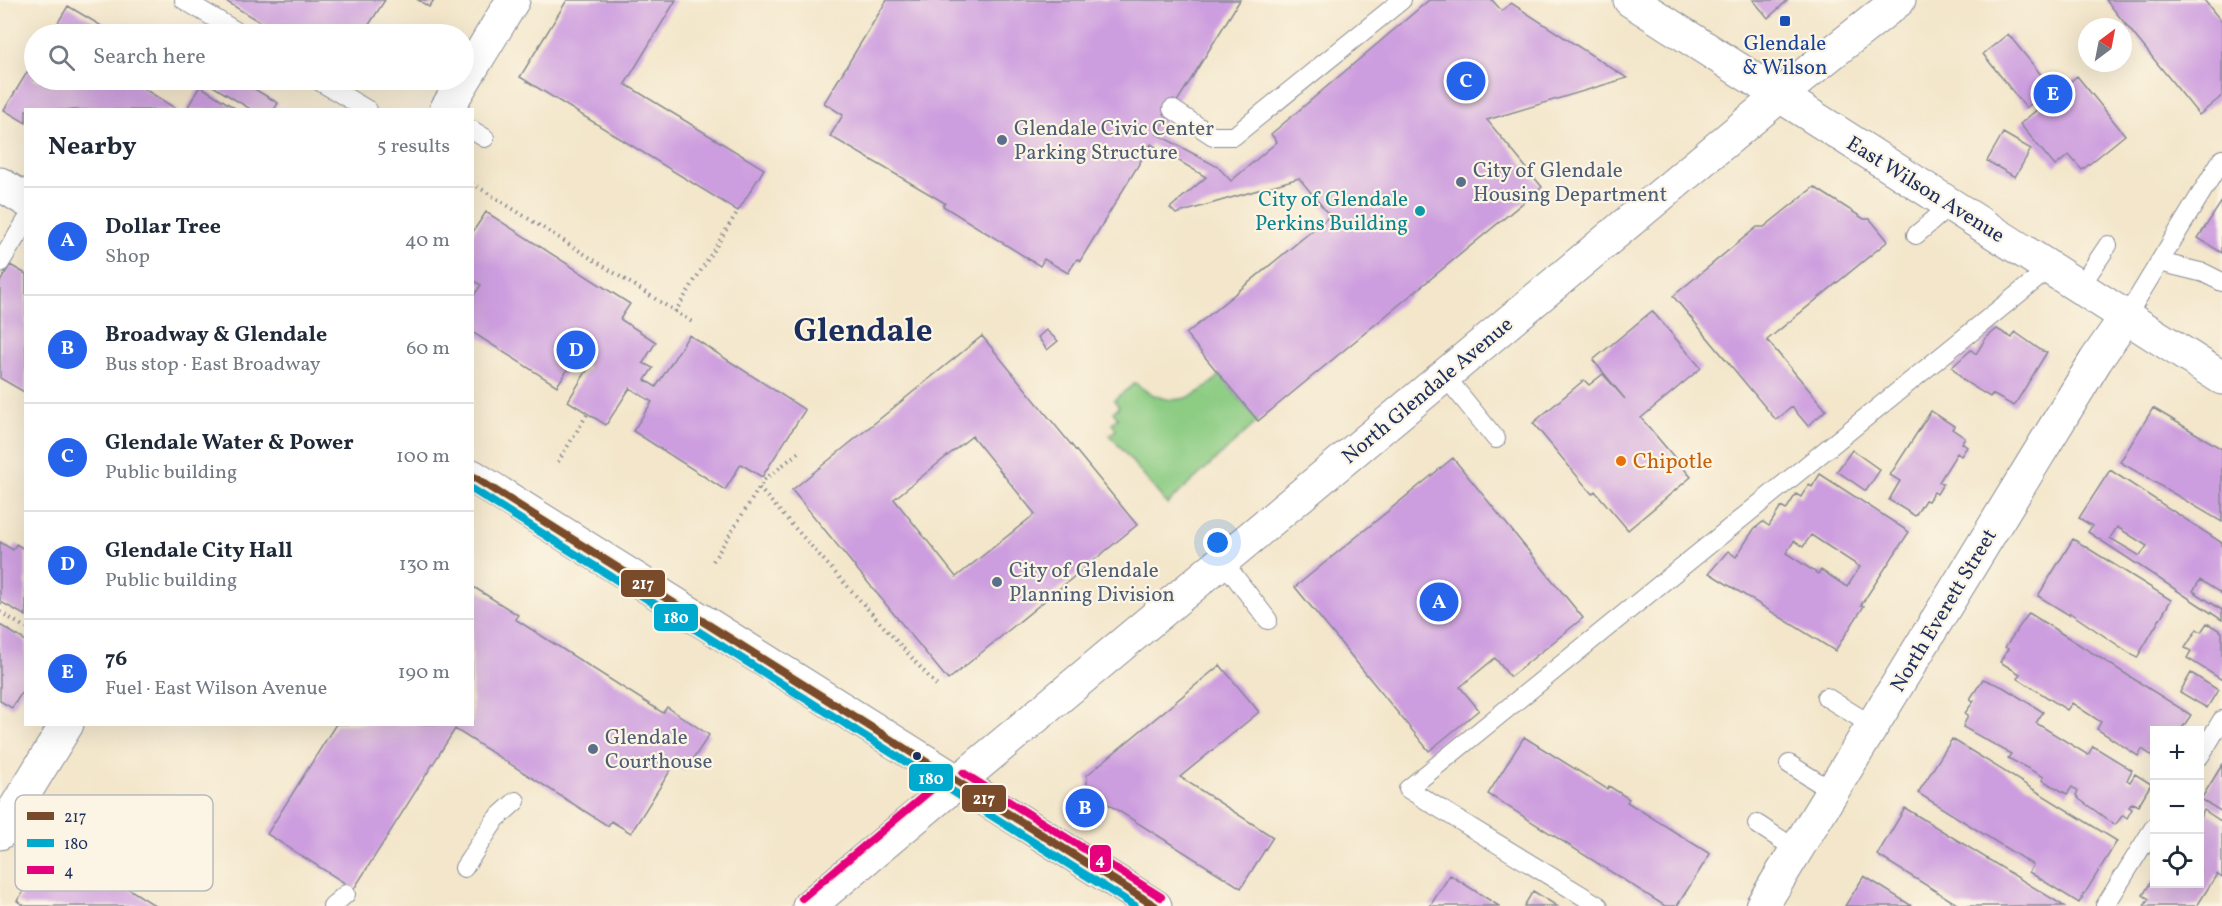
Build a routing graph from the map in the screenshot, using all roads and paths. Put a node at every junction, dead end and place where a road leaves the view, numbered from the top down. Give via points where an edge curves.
1 (184, 0) edge
2 (513, 0) edge
3 (1402, 0) edge
4 (1630, 0) edge
5 (1899, 0) edge
6 (224, 24) edge
7 (474, 64) edge
8 (334, 90) edge
9 (458, 90) edge
10 (1781, 96) junction
11 (365, 108) edge
12 (447, 108) edge
13 (1172, 110) dead end
14 (2222, 159) edge
15 (0, 184) edge
16 (474, 184) edge
17 (24, 199) edge
18 (1951, 205) junction
19 (738, 211) dead end
20 (24, 224) edge
21 (1916, 236) dead end
22 (2108, 244) dead end
23 (2159, 262) junction
24 (0, 263) edge
25 (2050, 268) junction
26 (2222, 282) edge
27 (2080, 287) junction
28 (675, 312) junction
29 (2126, 317) junction
30 (692, 322) dead end
31 (1444, 375) junction
32 (2222, 378) edge
33 (588, 414) dead end
34 (1496, 439) dead end
35 (799, 452) dead end
36 (558, 462) dead end
37 (474, 477) edge
38 (759, 488) junction
39 (1222, 560) junction
40 (713, 561) dead end
41 (0, 612) edge
42 (1268, 620) dead end
43 (24, 627) edge
44 (937, 686) dead end
45 (1826, 697) dead end
46 (2222, 720) edge
47 (66, 726) edge
48 (1873, 726) junction
49 (2204, 748) edge
50 (1789, 764) dead end
51 (957, 782) junction
52 (1832, 791) junction
53 (23, 795) edge
54 (516, 801) dead end
55 (15, 809) edge
56 (1757, 824) dead end
57 (0, 833) edge
58 (2150, 833) edge
59 (1797, 850) junction
60 (464, 868) dead end
61 (346, 894) dead end
62 (332, 906) edge
63 (809, 906) edge
64 (1155, 906) edge
65 (1599, 906) edge
66 (1762, 906) edge
67 (2105, 906) edge

1 - 6 lane
2 - 7 main road
3 - 13 lane via 1234,135 1213,136
4 - 10 main road, East Wilson Avenue
5 - 10 main road, North Glendale Avenue
8 - 11 lane
9 - 12 main road
10 - 18 main road, East Wilson Avenue
10 - 31 main road, North Glendale Avenue
14 - 23 lane
15 - 17 main road
16 - 28 path
18 - 21 lane
18 - 25 main road, East Wilson Avenue
19 - 28 path
20 - 24 lane
22 - 27 lane
23 - 26 lane via 2204,273
23 - 29 lane
25 - 27 main road, East Wilson Avenue
25 - 65 lane via 1408,789
27 - 29 main road, East Wilson Avenue
28 - 30 path
29 - 32 main road, East Wilson Avenue
29 - 48 main road, North Everett Street
31 - 34 lane
31 - 39 main road, North Glendale Avenue
33 - 36 path
35 - 38 path
37 - 51 main road
38 - 40 path
38 - 44 path
39 - 42 lane
39 - 51 main road, North Glendale Avenue
41 - 43 path
45 - 48 lane
46 - 49 lane
47 - 53 main road
48 - 52 main road, North Everett Street
50 - 52 lane
51 - 63 main road, North Glendale Avenue
51 - 64 main road
52 - 59 main road, North Everett Street
54 - 60 lane via 496,819
55 - 57 main road
56 - 59 lane
58 - 67 lane
59 - 66 main road, North Everett Street
61 - 62 lane

